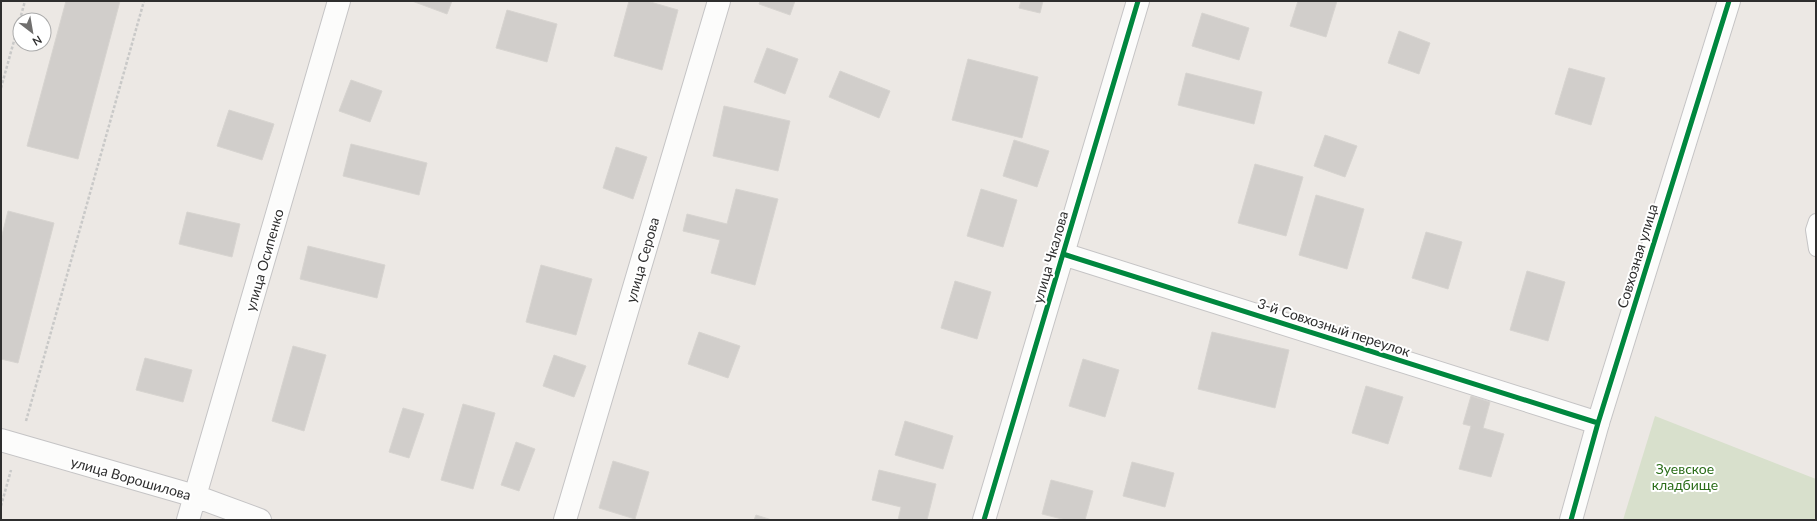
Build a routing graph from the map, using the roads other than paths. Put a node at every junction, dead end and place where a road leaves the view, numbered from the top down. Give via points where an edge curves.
1 (340, 1) edge
2 (719, 1) edge
3 (1138, 1) edge
4 (1729, 1) edge
5 (1816, 221) edge
6 (1816, 249) edge
7 (1063, 254) junction
8 (1598, 423) junction
9 (10, 443) edge
10 (195, 496) junction
11 (188, 520) edge
12 (260, 520) edge
13 (565, 520) edge
14 (984, 520) edge
15 (1571, 520) edge

1 - 10 street, улица Осипенко
2 - 13 street, улица Серова
3 - 7 street, улица Чкалова
4 - 8 street, Совхозная улица
5 - 6 lane via 1813,230
7 - 8 street, 3-й Совхозный переулок
7 - 14 street, улица Чкалова
8 - 15 street, Совхозная улица
9 - 10 street, улица Ворошилова
10 - 11 street, улица Осипенко
10 - 12 street, улица Ворошилова

